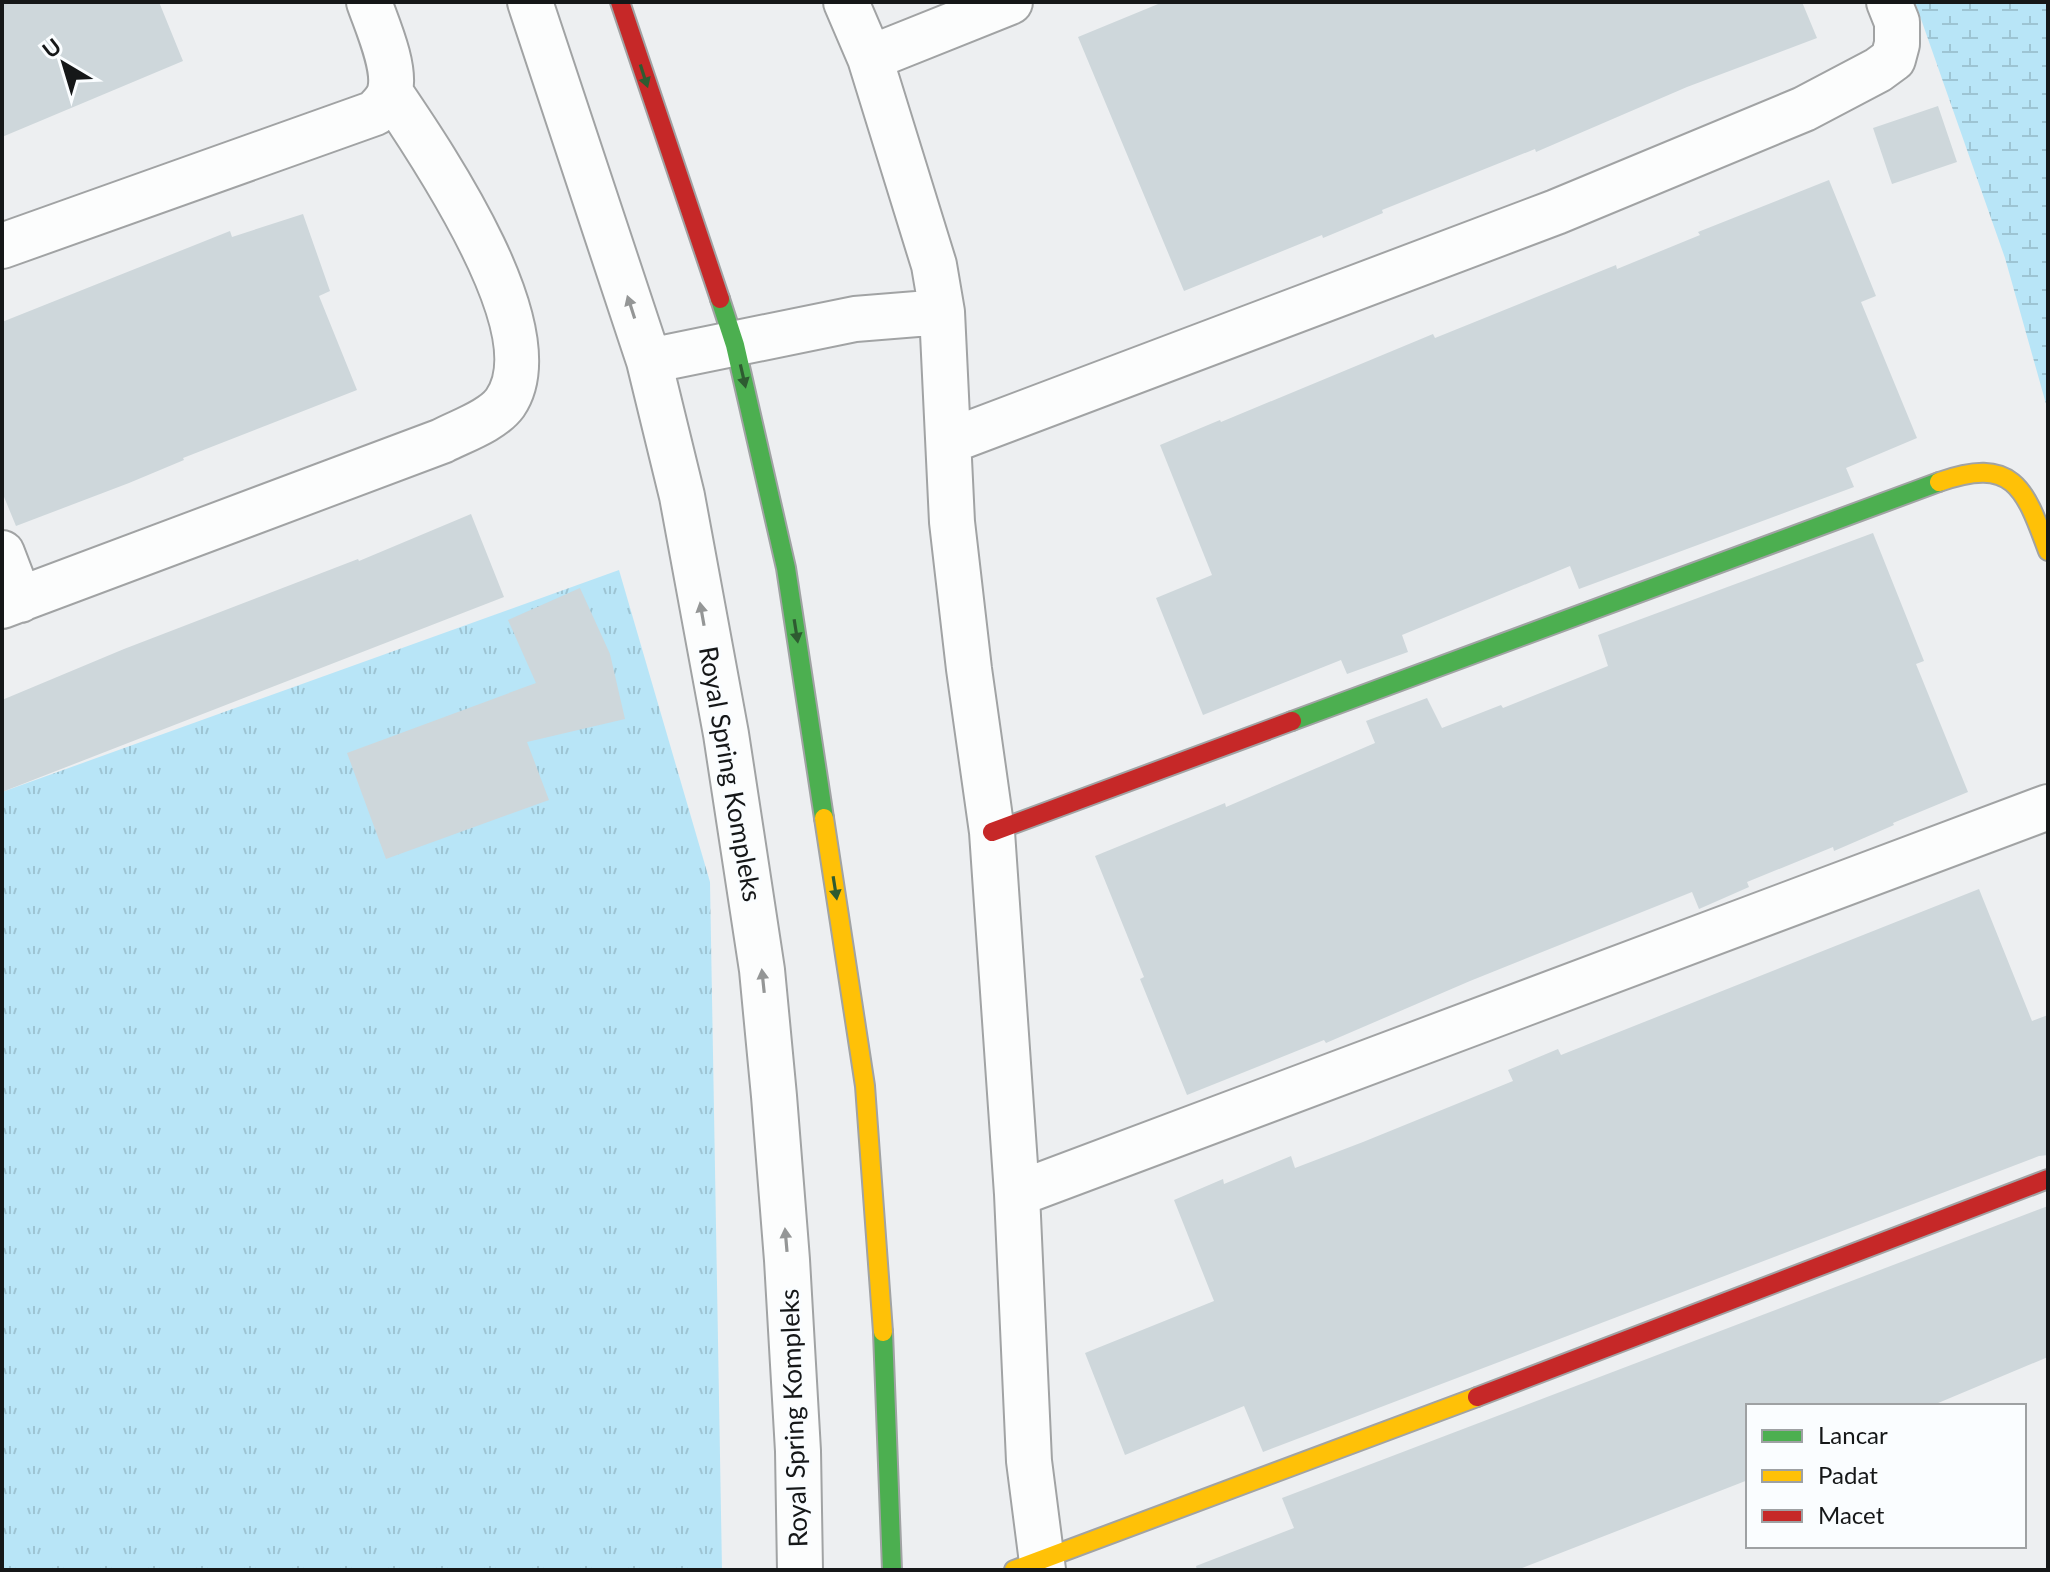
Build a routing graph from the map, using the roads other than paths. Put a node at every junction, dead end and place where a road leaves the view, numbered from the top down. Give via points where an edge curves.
1 (369, 2) edge
2 (530, 2) edge
3 (620, 2) edge
4 (846, 2) edge
5 (1010, 2) edge
6 (1889, 2) edge
7 (870, 58) junction
8 (390, 92) junction
9 (2, 246) edge
10 (942, 312) junction
11 (735, 345) junction
12 (649, 361) junction
13 (950, 441) junction
14 (2048, 551) edge
15 (2, 553) edge
16 (11, 603) edge
17 (2048, 807) edge
18 (992, 832) junction
19 (2048, 1179) edge
20 (1017, 1194) junction
21 (1033, 1567) edge
22 (800, 1570) edge
23 (892, 1570) edge

1 - 8 street via 388,60
12 -> 2 street, Royal Spring Kompleks
3 -> 11 street
4 - 7 street
5 - 7 street
6 - 13 street via 1897,22 1893,59 1804,109 1556,212
7 - 10 street via 934,265
8 - 9 street via 375,113
8 - 16 street via 469,220 505,296 517,346 517,378 504,405 442,441
10 - 11 street via 855,319
10 - 13 street
11 - 12 street
11 -> 23 street via 786,568 865,1086 880,1269
22 -> 12 street, Royal Spring Kompleks via 787,1260 762,970 682,496
13 - 18 street via 954,536
14 - 18 street via 2030,503 2010,478 1982,472 1948,479
15 - 16 street
17 - 20 street
18 - 20 street
19 - 21 street
20 - 21 street

